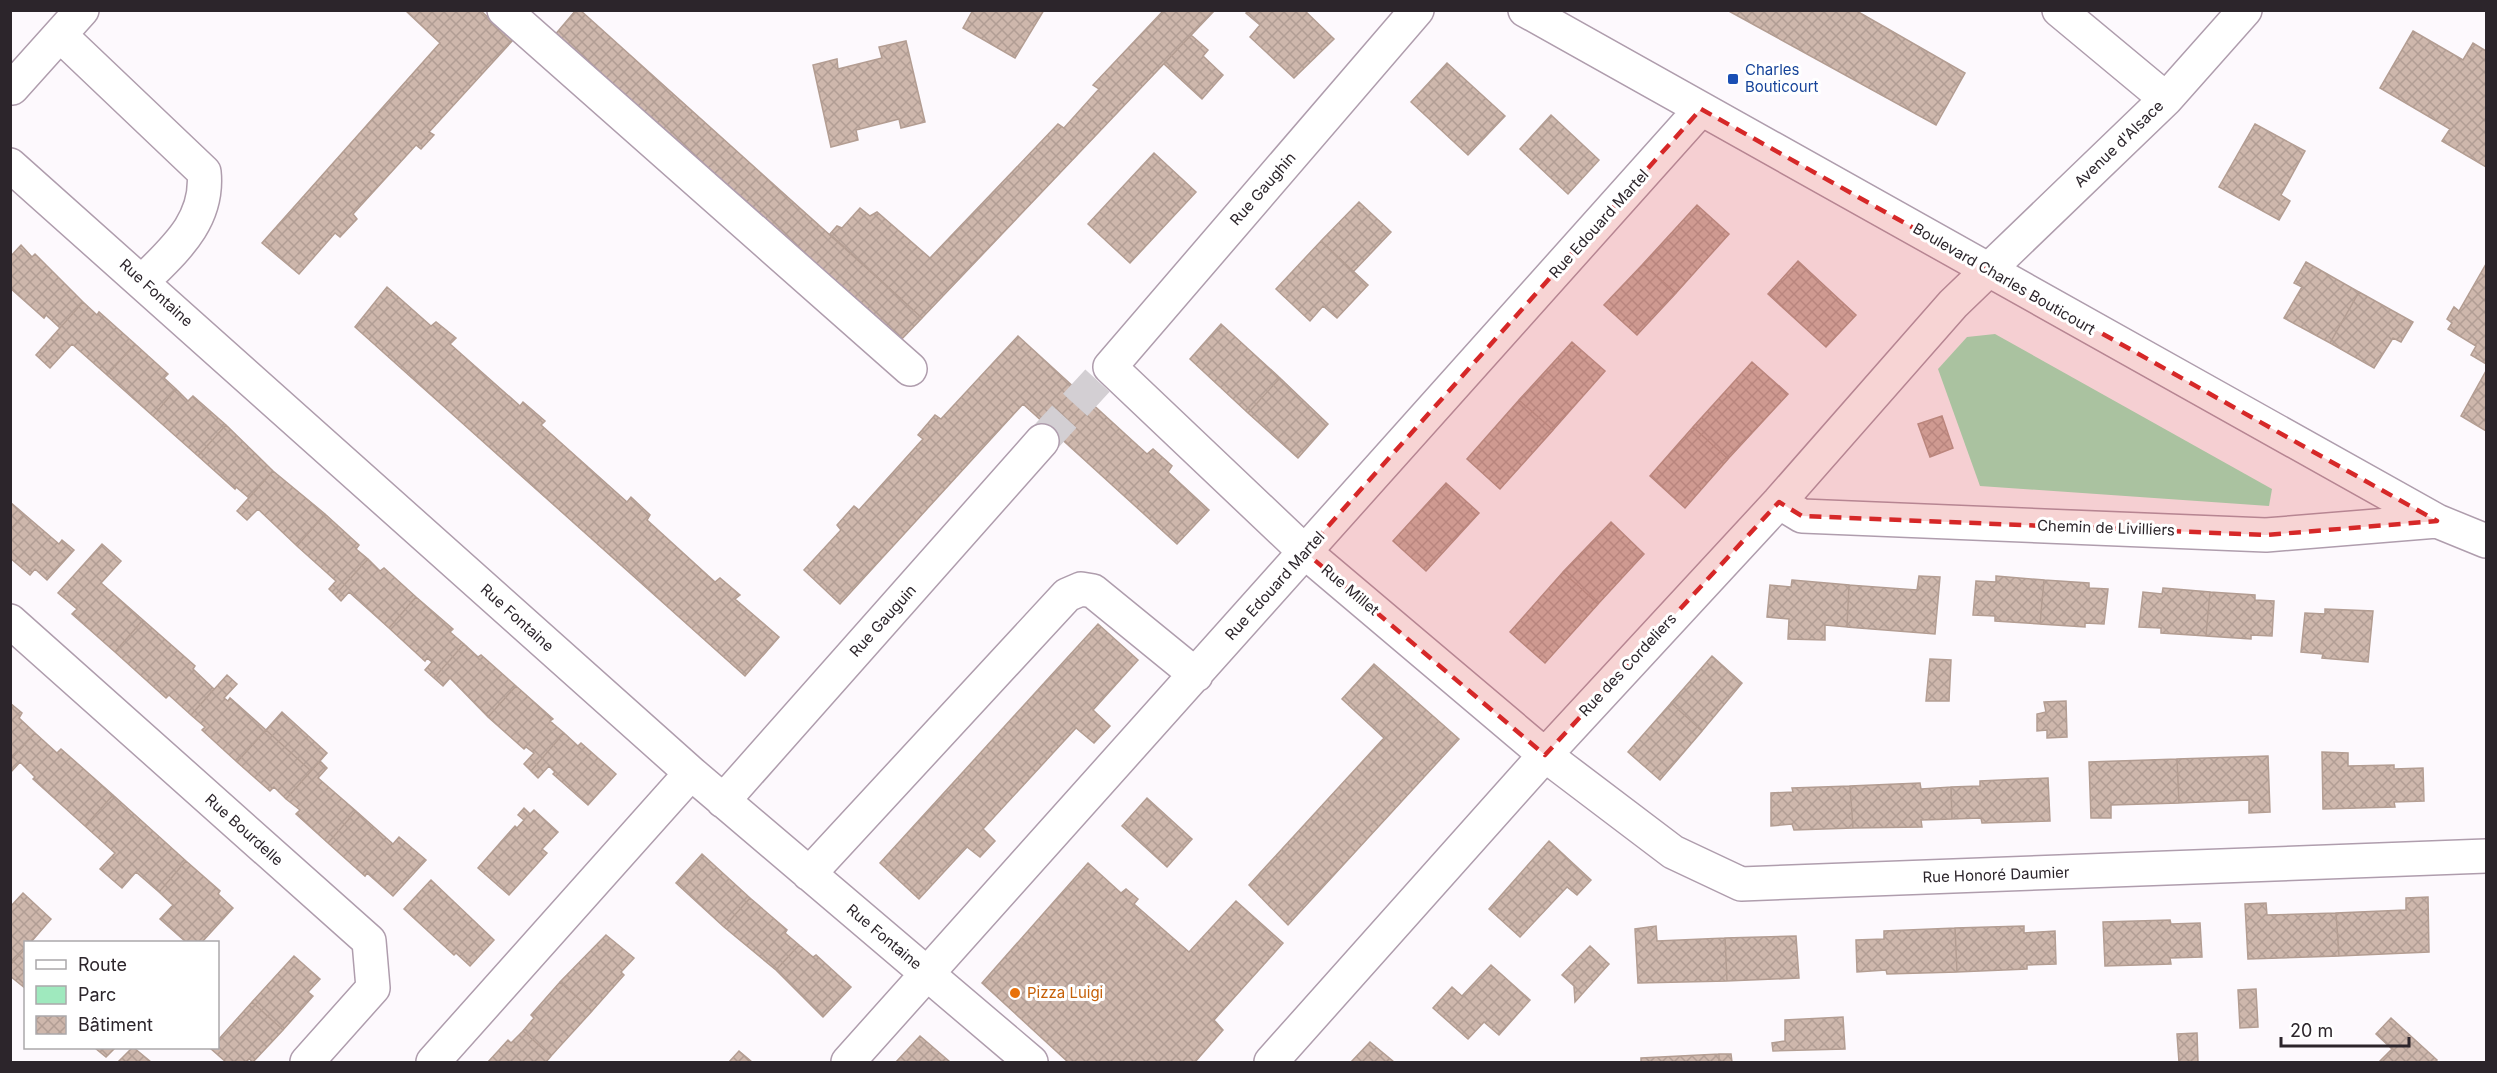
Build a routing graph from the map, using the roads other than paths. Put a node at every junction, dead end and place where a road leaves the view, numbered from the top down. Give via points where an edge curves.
1 (82, 10) edge
2 (504, 10) edge
3 (1417, 10) edge
4 (1525, 10) edge
5 (2059, 10) edge
6 (2245, 10) edge
7 (60, 35) junction
8 (12, 88) dead end
9 (2166, 99) junction
10 (1701, 109) junction
11 (10, 165) edge
12 (1988, 271) junction
13 (143, 281) junction
14 (1110, 367) joint
15 (910, 369) dead end
16 (1042, 441) tunnel mouth
17 (1779, 502) junction
18 (2437, 521) junction
19 (2487, 541) edge
20 (1305, 552) junction
21 (10, 621) edge
22 (1196, 675) junction
23 (1545, 755) junction
24 (690, 773) junction
25 (723, 801) junction
26 (2487, 856) edge
27 (809, 874) junction
28 (928, 974) junction
29 (312, 1061) edge
30 (433, 1062) edge
31 (848, 1062) edge
32 (1031, 1062) edge
33 (1271, 1062) edge

1 - 7 street
2 - 15 street
3 - 14 street, Rue Gaughin
4 - 10 street, Boulevard Charles Bouticourt
5 - 9 street
6 - 9 street, Avenue d'Alsace
7 - 8 street
7 - 13 street via 204,172 202,209 187,236
9 - 12 street, Avenue d'Alsace
10 - 12 street, Boulevard Charles Bouticourt
10 - 20 street, Rue Edouard Martel
11 - 13 street, Rue Fontaine
12 - 17 street, Rue des Cordeliers via 1953,304
12 - 18 street, Boulevard Charles Bouticourt
13 - 24 street, Rue Fontaine
14 - 20 street, Rue Millet
16 - 25 street, Rue Gauguin
17 - 18 street, Chemin de Livilliers via 1802,516 2266,535
17 - 23 street, Rue des Cordeliers
18 - 19 street, Boulevard Charles Bouticourt
20 - 22 street, Rue Edouard Martel
20 - 23 street, Rue Millet
21 - 29 street, Rue Bourdelle via 369,941 373,988
22 - 27 street via 1093,591 1081,589 1067,595
22 - 28 street, Rue Edouard Martel
23 - 26 street, Rue Honoré Daumier via 1673,852 1741,884
23 - 33 street, Rue des Cordeliers
24 - 25 street, Rue Fontaine
24 - 30 street
25 - 27 street, Rue Fontaine
27 - 28 street, Rue Fontaine
28 - 31 street, Rue Edouard Martel
28 - 32 street, Rue Fontaine

